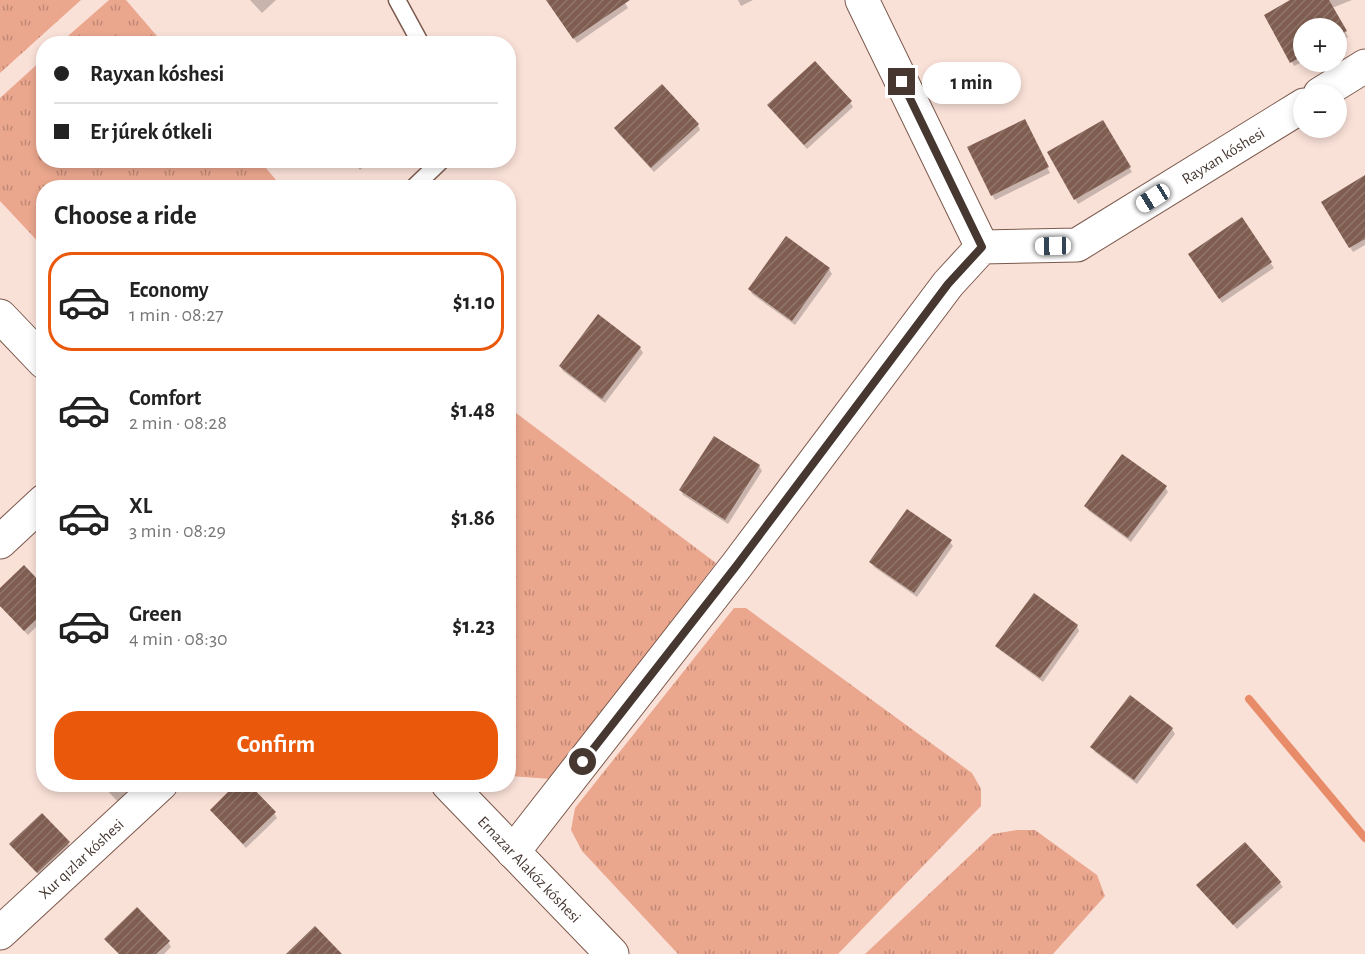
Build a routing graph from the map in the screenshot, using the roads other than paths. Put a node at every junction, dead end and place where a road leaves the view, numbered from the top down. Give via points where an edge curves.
1 (397, 0) edge
2 (861, 0) edge
3 (417, 36) edge
4 (1365, 66) edge
5 (1336, 84) edge
6 (1293, 112) edge
7 (434, 168) edge
8 (421, 180) edge
9 (982, 247) junction
10 (0, 316) edge
11 (36, 354) edge
12 (36, 508) edge
13 (0, 542) edge
14 (152, 792) edge
15 (456, 792) edge
16 (513, 852) junction
17 (0, 933) edge
18 (612, 954) edge

1 - 3 lane
2 - 9 street
4 - 5 street
6 - 9 street, Rayxan kóshesi via 1077,245
7 - 8 lane
9 - 16 street via 948,284 737,565
10 - 11 street
12 - 13 street
14 - 17 street, Xur qızlar kóshesi
15 - 16 street, Ernazar Alakóz kóshesi
16 - 18 street, Ernazar Alakóz kóshesi

